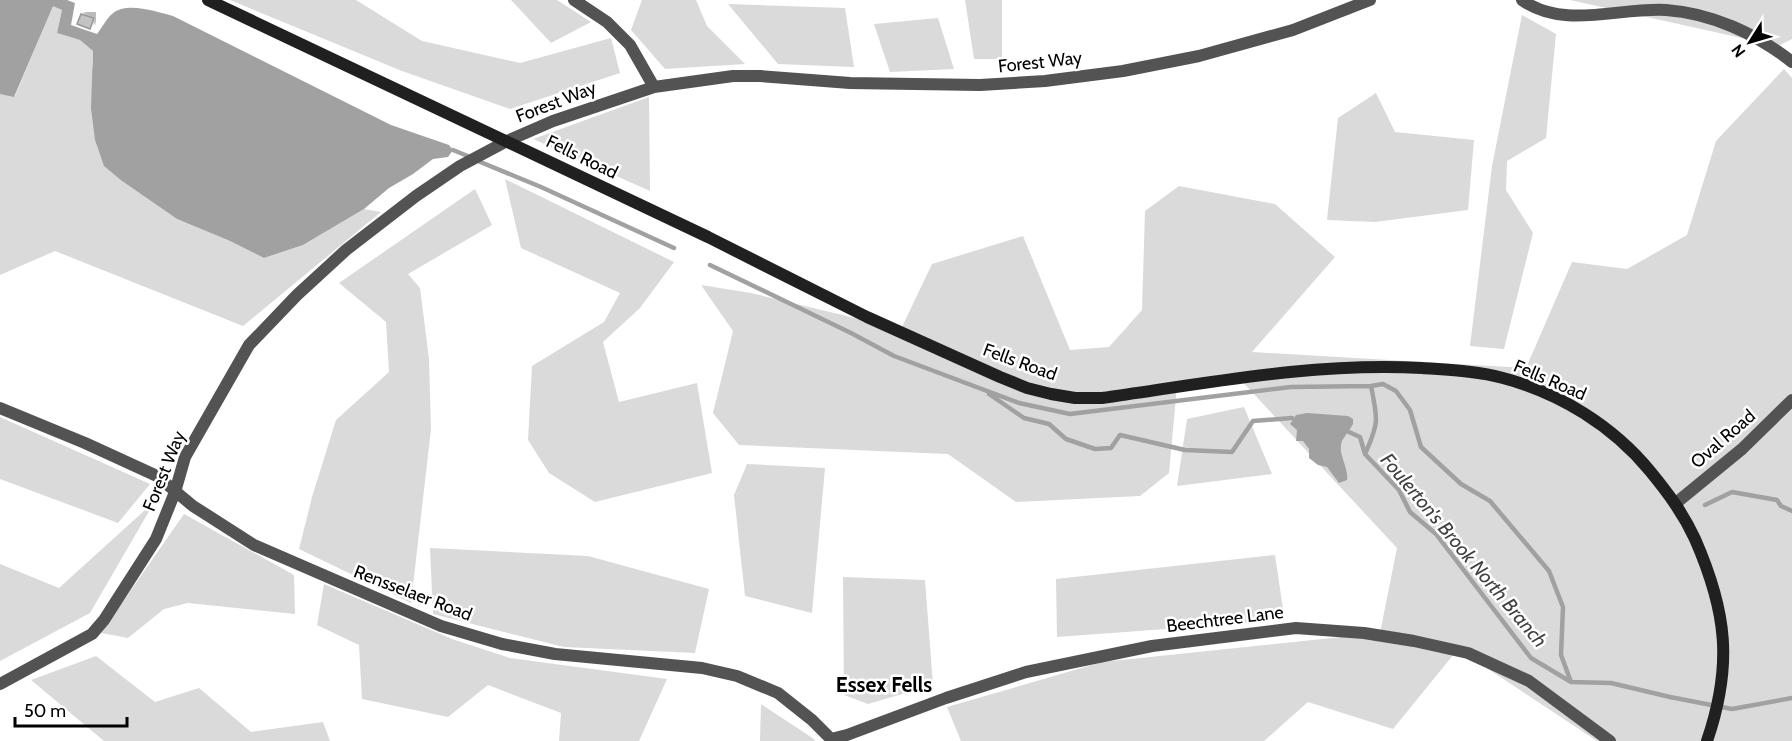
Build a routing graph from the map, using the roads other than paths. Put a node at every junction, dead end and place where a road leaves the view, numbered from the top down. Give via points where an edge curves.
1 (208, 0) edge
2 (574, 0) edge
3 (1370, 0) edge
4 (1522, 0) edge
5 (1792, 62) edge
6 (654, 87) junction
7 (507, 141) junction
8 (1792, 400) edge
9 (0, 408) edge
10 (175, 492) junction
11 (1676, 503) junction
12 (0, 684) edge
13 (832, 740) edge
14 (1610, 741) edge
15 (1707, 741) edge

1 - 7 street, Fells Road
2 - 6 street via 607,22 630,45
3 - 6 street, Forest Way via 1293,30 1199,56 1045,81 926,85 733,76
4 - 5 street via 1564,16 1665,10 1711,19 1754,36
6 - 7 street, Forest Way
7 - 10 street, Forest Way via 460,166 346,250 249,345 185,457
7 - 11 street, Fells Road via 867,317 1027,388 1075,398 1102,398 1284,372 1399,367 1473,372 1534,388 1592,418 1641,459
8 - 11 street, Oval Road via 1742,449
9 - 10 street, Rensselaer Road via 157,476
10 - 12 street, Forest Way via 156,539 105,620 92,634
10 - 13 street, Rensselaer Road via 254,545 441,626 555,654 702,668 737,676 778,693
11 - 15 street, Fells Road via 1705,564 1723,634 1720,696
13 - 14 street, Beechtree Lane via 1026,672 1152,646 1296,628 1364,633 1468,653 1529,681

